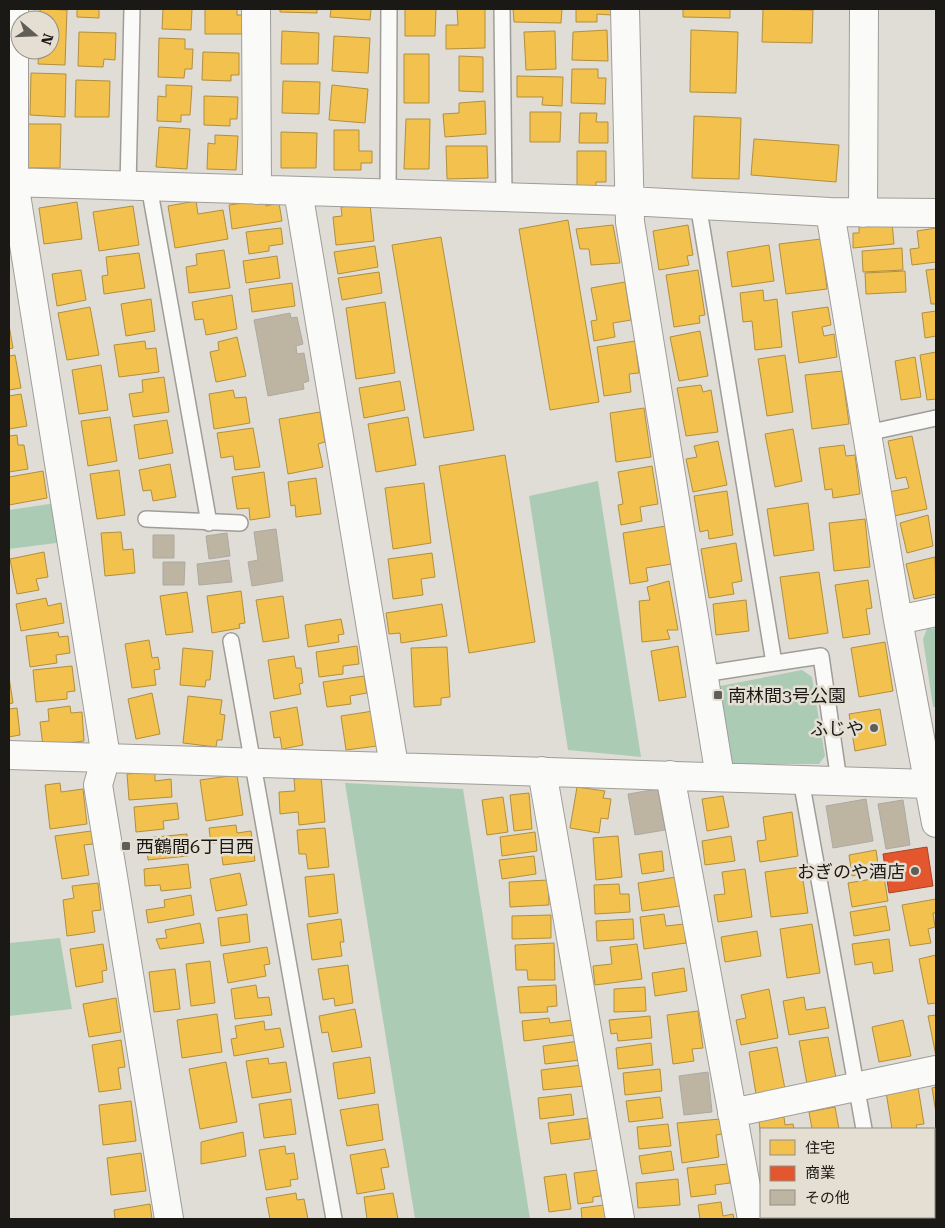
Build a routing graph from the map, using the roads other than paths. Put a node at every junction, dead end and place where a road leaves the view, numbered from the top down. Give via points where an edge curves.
1 (14, 9) edge
2 (132, 9) edge
3 (256, 9) edge
4 (388, 9) edge
5 (502, 9) edge
6 (624, 9) edge
7 (864, 9) edge
8 (11, 182) edge
9 (138, 186) junction
10 (257, 190) junction
11 (298, 191) junction
12 (388, 194) junction
13 (504, 197) junction
14 (629, 201) junction
15 (698, 204) junction
16 (830, 212) junction
17 (863, 213) junction
18 (936, 213) edge
19 (936, 418) edge
20 (867, 433) junction
21 (146, 520) dead end
22 (209, 523) junction
23 (240, 523) dead end
24 (936, 612) edge
25 (898, 620) junction
26 (231, 641) dead end
27 (774, 663) junction
28 (703, 674) junction
29 (9, 755) edge
30 (106, 757) junction
31 (252, 761) junction
32 (394, 766) junction
33 (542, 771) junction
34 (670, 776) junction
35 (720, 777) junction
36 (801, 780) junction
37 (840, 782) junction
38 (929, 784) junction
39 (936, 823) edge
40 (936, 1070) edge
41 (856, 1087) junction
42 (732, 1113) junction
43 (864, 1128) edge
44 (169, 1219) edge
45 (334, 1219) edge
46 (620, 1219) edge
47 (752, 1219) edge

1 - 8 street
2 - 9 lane
3 - 10 street
4 - 12 lane
5 - 13 lane
6 - 14 street
7 - 17 street
8 - 9 street
8 - 30 street
9 - 10 street
9 - 22 lane
10 - 11 street
11 - 12 street
11 - 32 street
12 - 13 street
13 - 14 street
14 - 15 street
14 - 28 street
15 - 16 street
15 - 27 lane
16 - 17 street
16 - 20 street
17 - 18 street
19 - 20 lane
20 - 25 street
21 - 22 lane
22 - 23 lane
24 - 25 street
25 - 38 street
26 - 31 lane
27 - 28 lane
27 - 37 lane via 821,656
28 - 35 street
29 - 30 street
30 - 31 street
30 - 44 street via 98,785
31 - 32 street
31 - 45 lane
32 - 33 street
33 - 34 street
33 - 46 street
34 - 35 street
34 - 42 street
35 - 36 street
36 - 37 street
36 - 41 lane
37 - 38 street
38 - 39 street
40 - 41 street
41 - 42 street
41 - 43 lane
42 - 47 street

